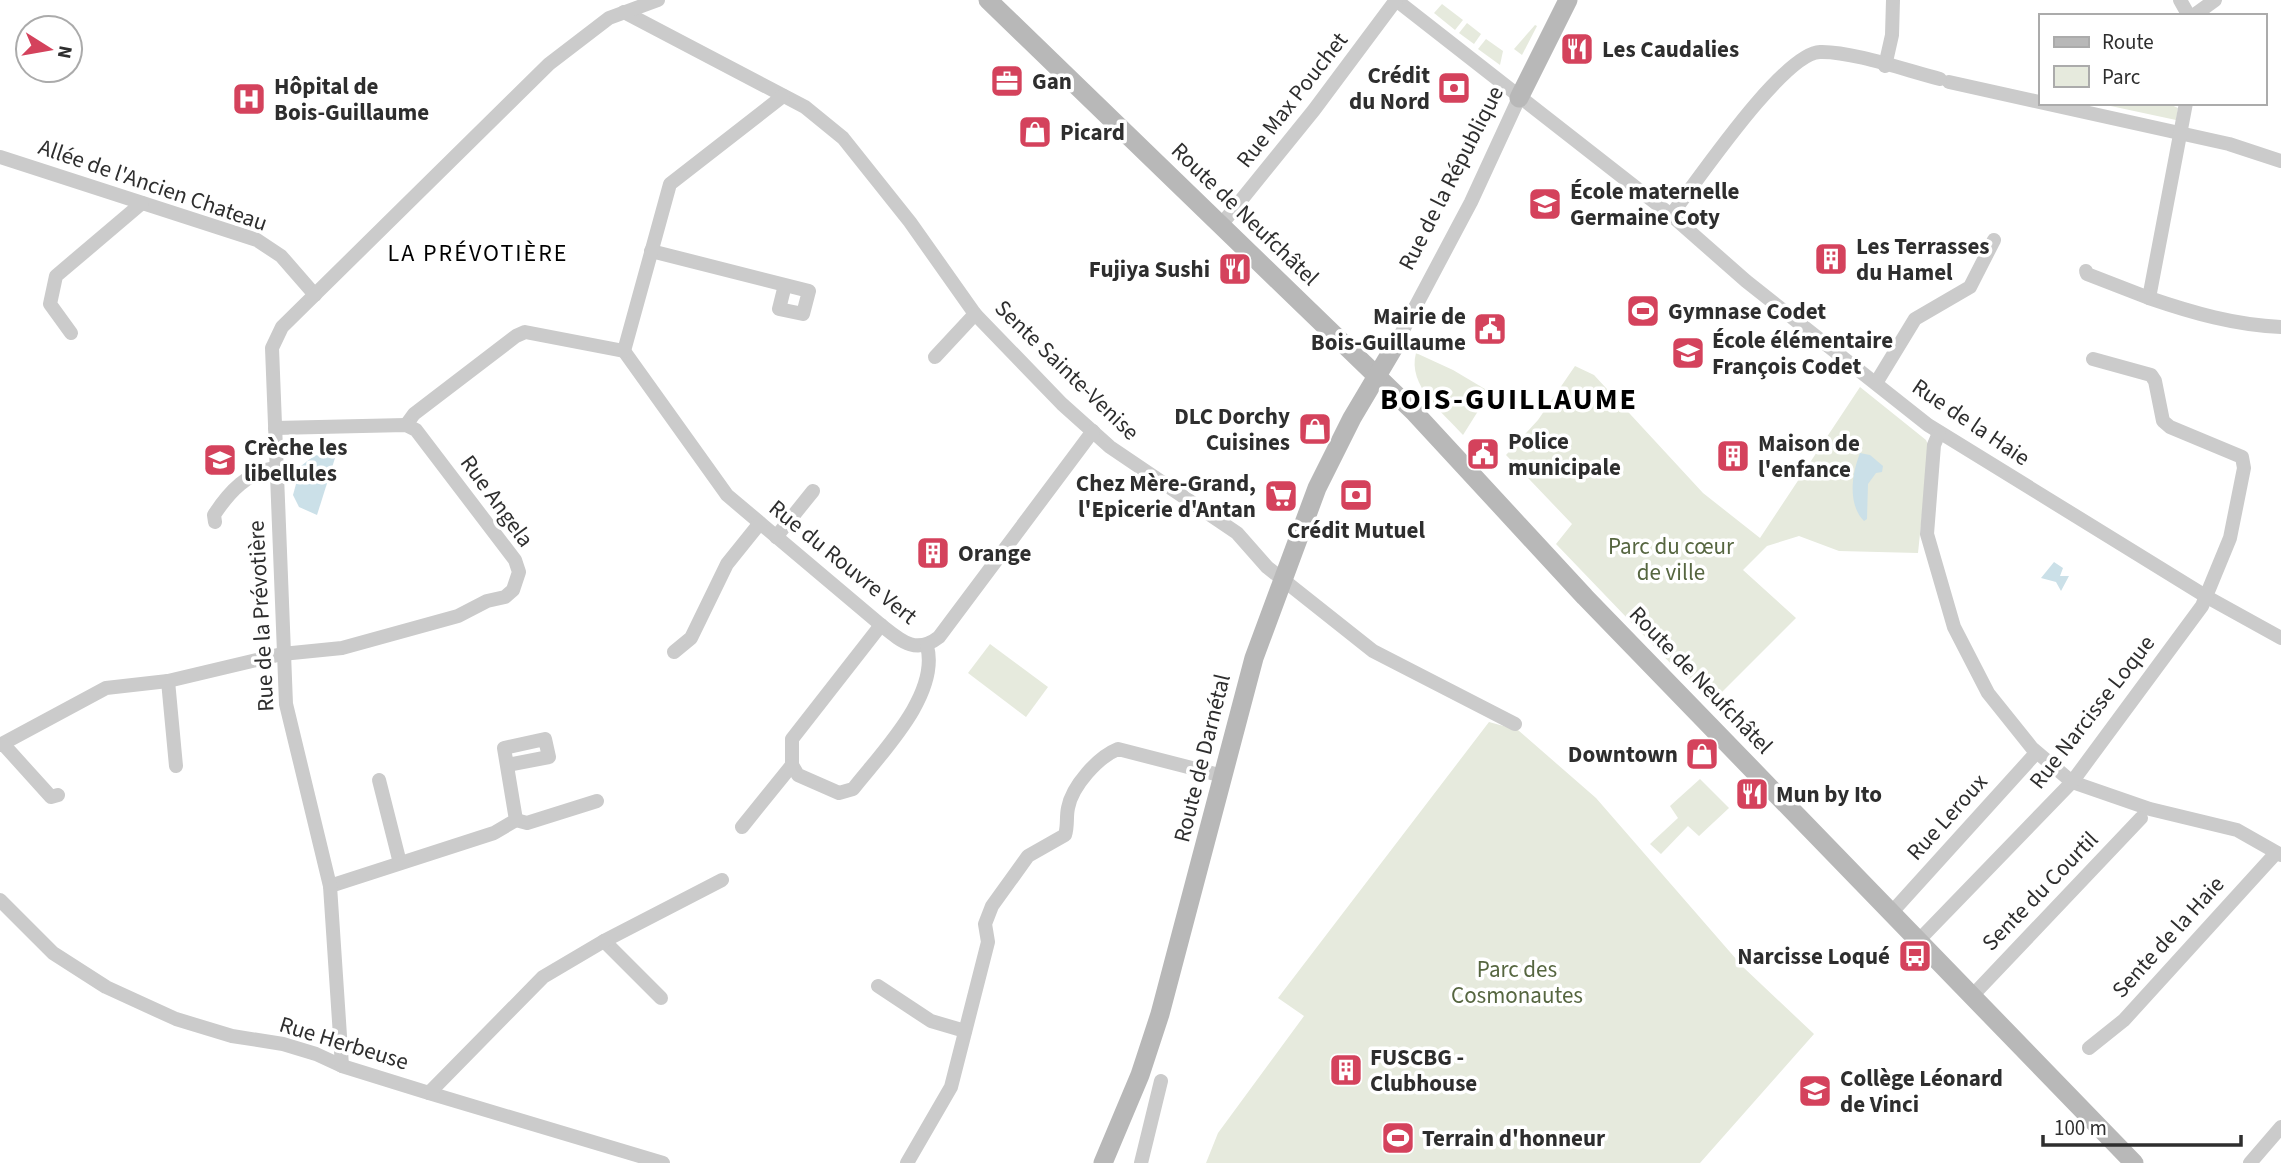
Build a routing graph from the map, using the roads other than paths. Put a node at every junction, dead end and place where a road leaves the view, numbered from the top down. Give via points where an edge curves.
1 (658, 0) edge
2 (988, 0) edge
3 (1396, 0) edge
4 (1568, 0) edge
5 (1892, 0) edge
6 (2214, 0) edge
7 (625, 12) junction
8 (2194, 14) edge
9 (1885, 66) junction
10 (783, 96) junction
11 (1518, 98) junction
12 (2039, 104) edge
13 (2045, 105) edge
14 (2097, 105) edge
15 (2186, 105) edge
16 (2087, 115) junction
17 (2180, 133) junction
18 (0, 157) edge
19 (2281, 161) edge
20 (142, 203) junction
21 (1671, 215) junction
22 (1221, 225) junction
23 (1994, 240) dead end
24 (651, 251) junction
25 (2086, 271) dead end
26 (785, 285) dead end
27 (315, 295) junction
28 (2149, 298) junction
29 (975, 314) junction
30 (2281, 327) edge
31 (71, 333) dead end
32 (1393, 349) joint
33 (624, 351) junction
34 (935, 357) dead end
35 (2093, 359) dead end
36 (1377, 376) junction
37 (1876, 383) junction
38 (406, 425) junction
39 (275, 429) junction
40 (1093, 431) junction
41 (1940, 433) junction
42 (277, 468) junction
43 (813, 491) dead end
44 (215, 522) dead end
45 (760, 523) junction
46 (776, 537) junction
47 (1283, 577) junction
48 (2207, 597) junction
49 (881, 625) junction
50 (2281, 638) edge
51 (927, 646) junction
52 (674, 652) dead end
53 (282, 654) junction
54 (168, 681) junction
55 (1515, 724) dead end
56 (2, 745) edge
57 (2036, 752) junction
58 (507, 765) dead end
59 (792, 765) junction
60 (176, 766) dead end
61 (1223, 776) junction
62 (379, 780) dead end
63 (2072, 782) junction
64 (58, 795) dead end
65 (597, 801) dead end
66 (2141, 818) dead end
67 (516, 820) junction
68 (742, 827) dead end
69 (2279, 854) edge
70 (400, 863) junction
71 (722, 880) dead end
72 (330, 886) junction
73 (0, 900) edge
74 (1892, 912) junction
75 (1919, 940) junction
76 (604, 941) junction
77 (878, 986) dead end
78 (1973, 995) junction
79 (660, 998) dead end
80 (965, 1031) junction
81 (2089, 1048) dead end
82 (342, 1066) junction
83 (1161, 1081) dead end
84 (429, 1093) junction
85 (2281, 1127) edge
86 (2129, 1161) edge
87 (663, 1163) edge
88 (907, 1163) edge
89 (1103, 1163) edge
90 (1141, 1163) edge
91 (2250, 1163) edge

1 - 7 street, Rue de la Prévotière
2 - 22 main road, Route de Neufchâtel
3 - 11 street, Rue de la Haie
3 - 22 street, Rue Max Pouchet
4 - 11 main road, Rue de la République
5 - 9 street via 1892,35
6 - 8 street
7 - 10 street, Sente Sainte-Venise
7 - 27 street, Rue de la Prévotière via 588,32 549,64
9 - 12 street
9 - 21 street via 1833,53 1805,55 1779,76
10 - 24 street via 670,184
10 - 29 street, Sente Sainte-Venise via 805,107 843,138
11 - 21 street, Rue de la Haie
11 - 32 street, Rue de la République via 1471,202
13 - 16 street
14 - 16 street
15 - 17 street
16 - 17 street
17 - 19 street
17 - 28 street
18 - 20 street, Allée de l'Ancien Chateau
20 - 27 street, Allée de l'Ancien Chateau via 257,240 281,256
20 - 31 street via 56,276 50,304
21 - 37 street, Rue de la Haie via 1746,281
22 - 36 main road, Route de Neufchâtel
23 - 37 street via 1970,287 1915,319
24 - 26 street
24 - 33 street
25 - 28 street
27 - 39 street, Rue de la Prévotière via 282,327 272,348
28 - 30 street via 2205,316
29 - 34 street
29 - 40 street, Sente Sainte-Venise
32 - 36 main road, Rue de la République
33 - 38 street via 525,332 516,335
33 - 45 street, Rue du Rouvre Vert via 727,495
35 - 48 street, Rue Narcisse Loque via 2151,375 2163,421 2245,461 2236,517
36 - 47 main road, Route de Darnétal via 1317,488
36 - 74 main road, Route de Neufchâtel
37 - 41 street, Rue de la Haie
38 - 39 street
38 - 53 street, Rue Angela via 416,430 514,560 519,572 513,590 458,616 355,645
39 - 42 street, Rue de la Prévotière
40 - 47 street, Sente Sainte-Venise via 1237,533 1262,562
40 - 51 street, Rue du Rouvre Vert via 939,637
41 - 48 street, Rue de la Haie
41 - 57 street via 1934,445 1927,534 1954,627 1988,693
42 - 44 street via 256,472 228,495 214,515
42 - 53 street, Rue de la Prévotière
43 - 46 street
45 - 46 street, Rue du Rouvre Vert
45 - 52 street via 727,564 691,638
46 - 49 street, Rue du Rouvre Vert
47 - 55 street, Sente Sainte-Venise via 1373,650
47 - 61 main road, Route de Darnétal via 1249,672
48 - 50 street, Rue de la Haie
48 - 63 street, Rue Narcisse Loque
49 - 51 street, Rue du Rouvre Vert via 902,642
49 - 59 street via 792,739
51 - 59 street via 929,664 915,709 853,789 839,793 798,775
53 - 54 street, Rue Angela
53 - 72 street, Rue de la Prévotière via 286,704
54 - 56 street, Rue Angela via 106,688
54 - 60 street
56 - 64 street via 51,797
57 - 63 street
57 - 74 street, Rue Leroux
58 - 67 street
59 - 68 street
61 - 80 street via 1118,749 1105,754 1071,798 1065,835 1028,856 992,905 985,924 988,942
61 - 89 main road, Route de Darnétal via 1160,1014
62 - 70 street
63 - 69 street via 2150,809 2236,830
63 - 75 street, Rue Narcisse Loque
65 - 67 street via 527,823
66 - 78 street, Sente du Courtil
67 - 70 street via 494,833
69 - 81 street, Sente de la Haie via 2124,1020
70 - 72 street
71 - 76 street
72 - 82 street, Rue de la Prévotière
73 - 82 street, Rue Herbeuse via 53,953 136,1002 232,1037 283,1044
74 - 75 main road, Route de Neufchâtel
75 - 78 main road, Route de Neufchâtel
76 - 79 street
76 - 84 street via 543,977
77 - 80 street via 931,1021
78 - 86 main road, Route de Neufchâtel
80 - 88 street via 951,1087
82 - 84 street, Rue Herbeuse
83 - 90 street
84 - 87 street, Rue Herbeuse
85 - 91 street

